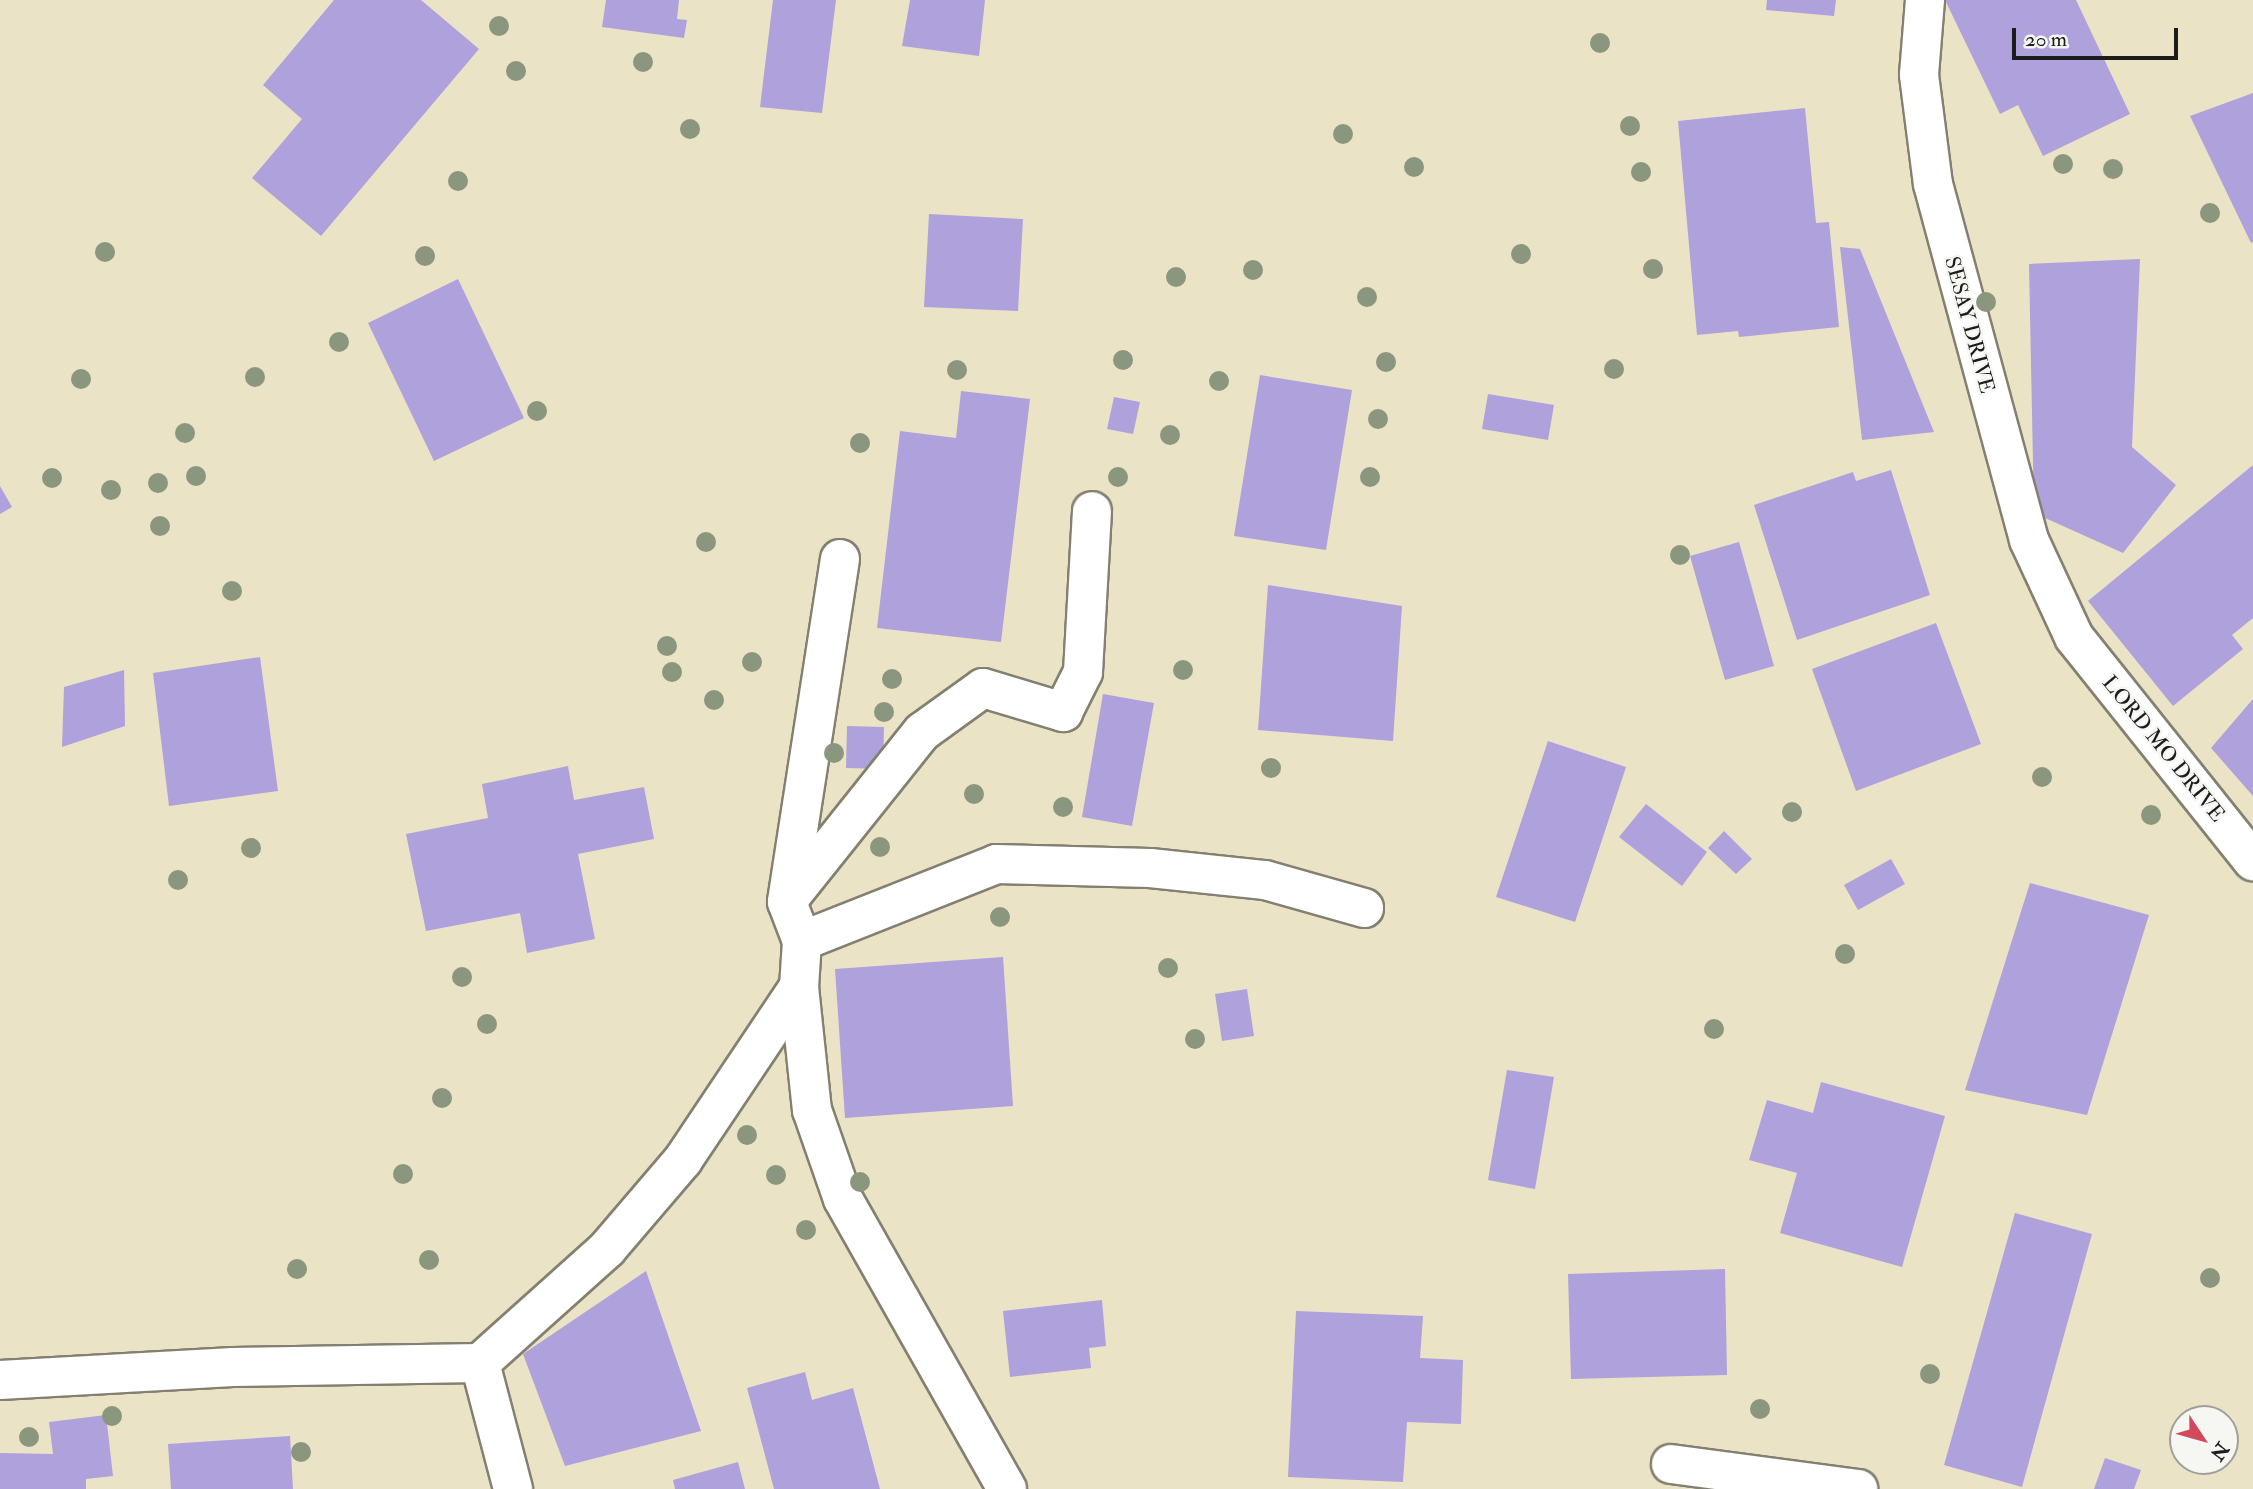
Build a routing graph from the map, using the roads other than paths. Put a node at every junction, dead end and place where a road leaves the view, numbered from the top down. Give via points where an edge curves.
1 (1925, 0) edge
2 (1092, 511) dead end
3 (840, 559) dead end
4 (2074, 637) joint
5 (2253, 862) edge
6 (787, 902) junction
7 (1364, 908) dead end
8 (802, 941) junction
9 (799, 987) junction
10 (480, 1363) junction
11 (0, 1380) edge
12 (1671, 1464) dead end
13 (513, 1489) edge
14 (1007, 1489) edge
15 (1858, 1489) edge

1 - 4 street, SESAY DRIVE via 1919,75 1933,184 2029,540
2 - 6 street via 1083,672 1063,712 983,688 922,732
3 - 6 street
4 - 5 street, LORD MO DRIVE
6 - 8 street
7 - 8 street via 1265,880 1150,868 996,864
8 - 9 street
9 - 10 street via 683,1160 607,1249
9 - 14 street via 813,1110 843,1199
10 - 11 street via 233,1367
10 - 13 street
12 - 15 street

